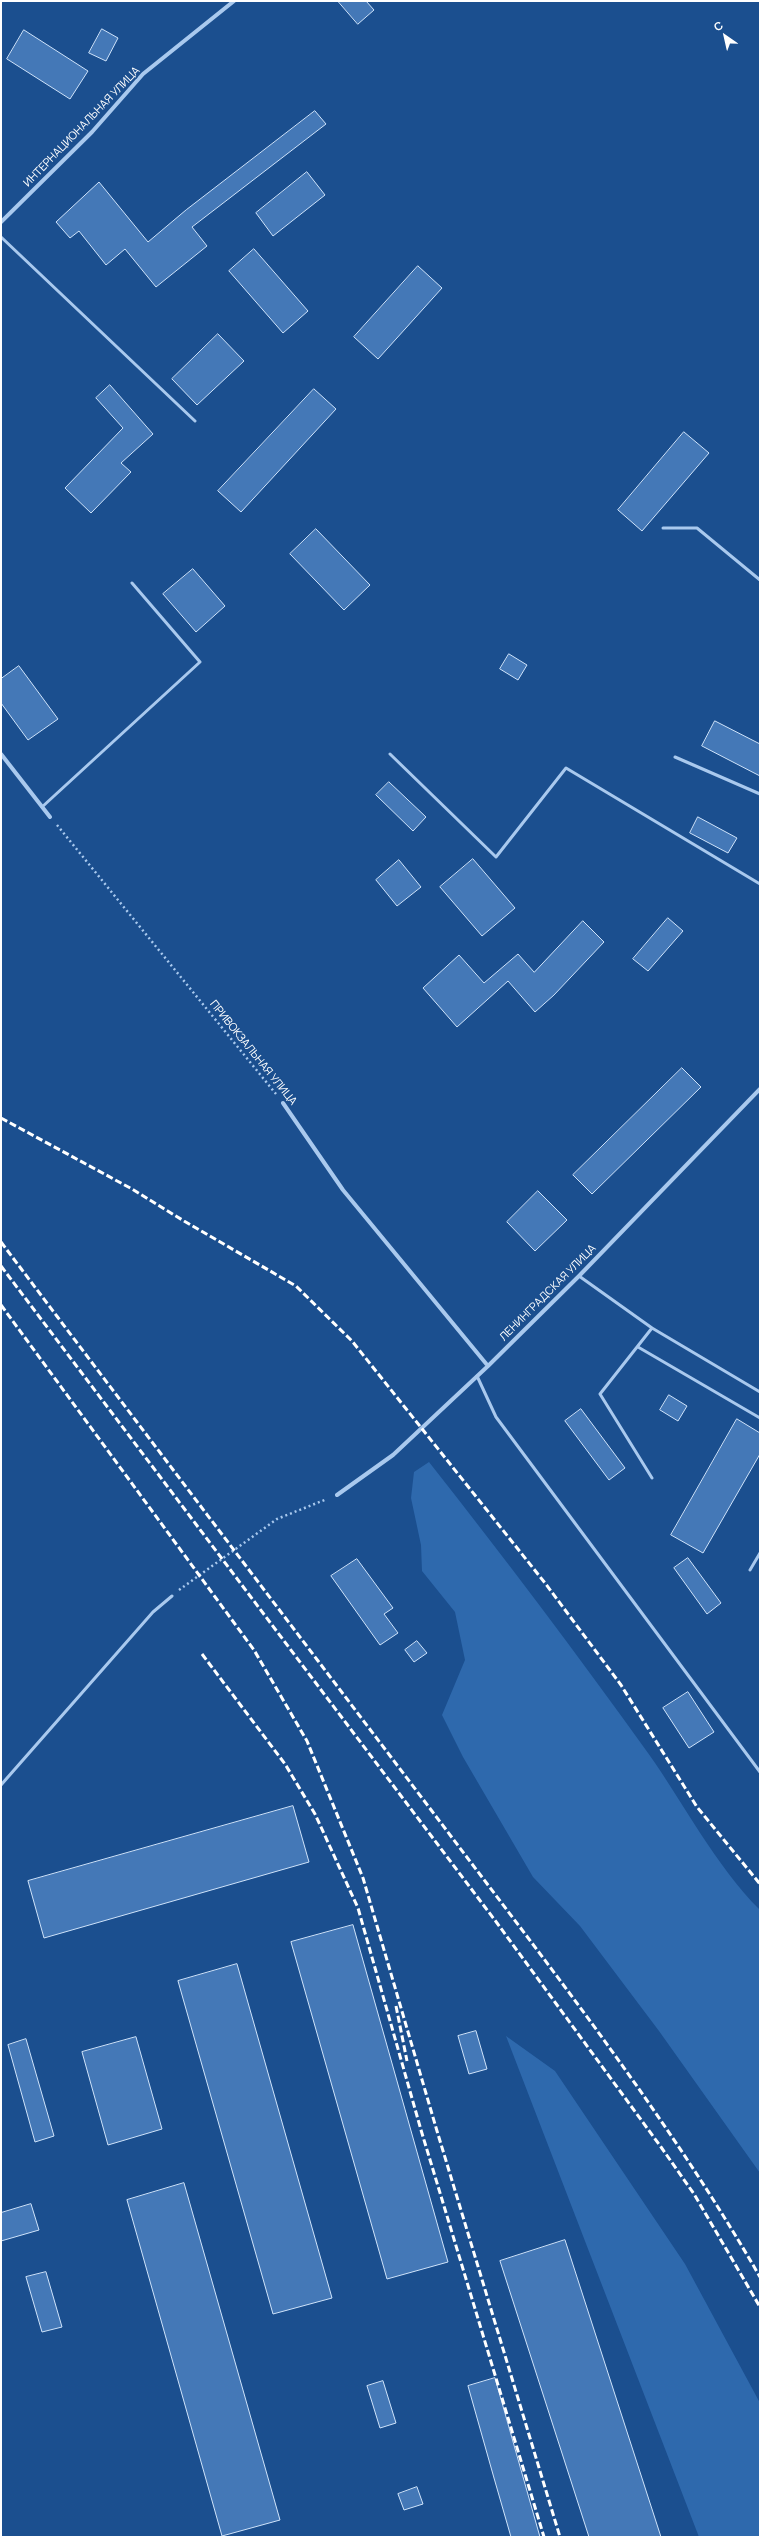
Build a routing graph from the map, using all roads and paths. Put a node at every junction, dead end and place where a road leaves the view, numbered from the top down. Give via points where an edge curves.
1 (234, 1) edge
2 (1, 222) edge
3 (1, 237) edge
4 (195, 421) dead end
5 (663, 528) dead end
6 (760, 580) edge
7 (132, 583) dead end
8 (1, 754) edge
9 (390, 754) dead end
10 (675, 757) dead end
11 (760, 794) edge
12 (42, 806) junction
13 (50, 817) joint
14 (760, 884) edge
15 (760, 1089) edge
16 (283, 1103) joint
17 (580, 1276) junction
18 (652, 1328) junction
19 (638, 1347) junction
20 (488, 1366) junction
21 (478, 1376) junction
22 (760, 1392) edge
23 (760, 1418) edge
24 (652, 1478) dead end
25 (337, 1496) joint
26 (760, 1553) edge
27 (750, 1570) dead end
28 (189, 1582) dead end
29 (172, 1596) dead end
30 (760, 1772) edge
31 (1, 1785) edge

1 - 2 street, ИНТЕРНАЦИОНАЛЬНАЯ УЛИЦА via 144,74 92,132
3 - 4 lane
5 - 6 lane via 697,528
7 - 12 lane via 200,662
8 - 12 street
9 - 14 lane via 496,857 566,768
10 - 11 lane
12 - 13 street
13 - 16 path, ПРИВОКЗАЛЬНАЯ УЛИЦА
15 - 17 street, ЛЕНИНГРАДСКАЯ УЛИЦА
16 - 20 street, ПРИВОКЗАЛЬНАЯ УЛИЦА via 343,1190
17 - 18 lane
17 - 20 street, ЛЕНИНГРАДСКАЯ УЛИЦА
18 - 19 lane
18 - 22 lane
19 - 23 lane
19 - 24 lane via 600,1394
20 - 21 street, ЛЕНИНГРАДСКАЯ УЛИЦА
21 - 25 street, ЛЕНИНГРАДСКАЯ УЛИЦА via 393,1455
21 - 30 lane via 496,1417
25 - 28 path via 277,1519
26 - 27 lane
29 - 31 lane via 153,1612

